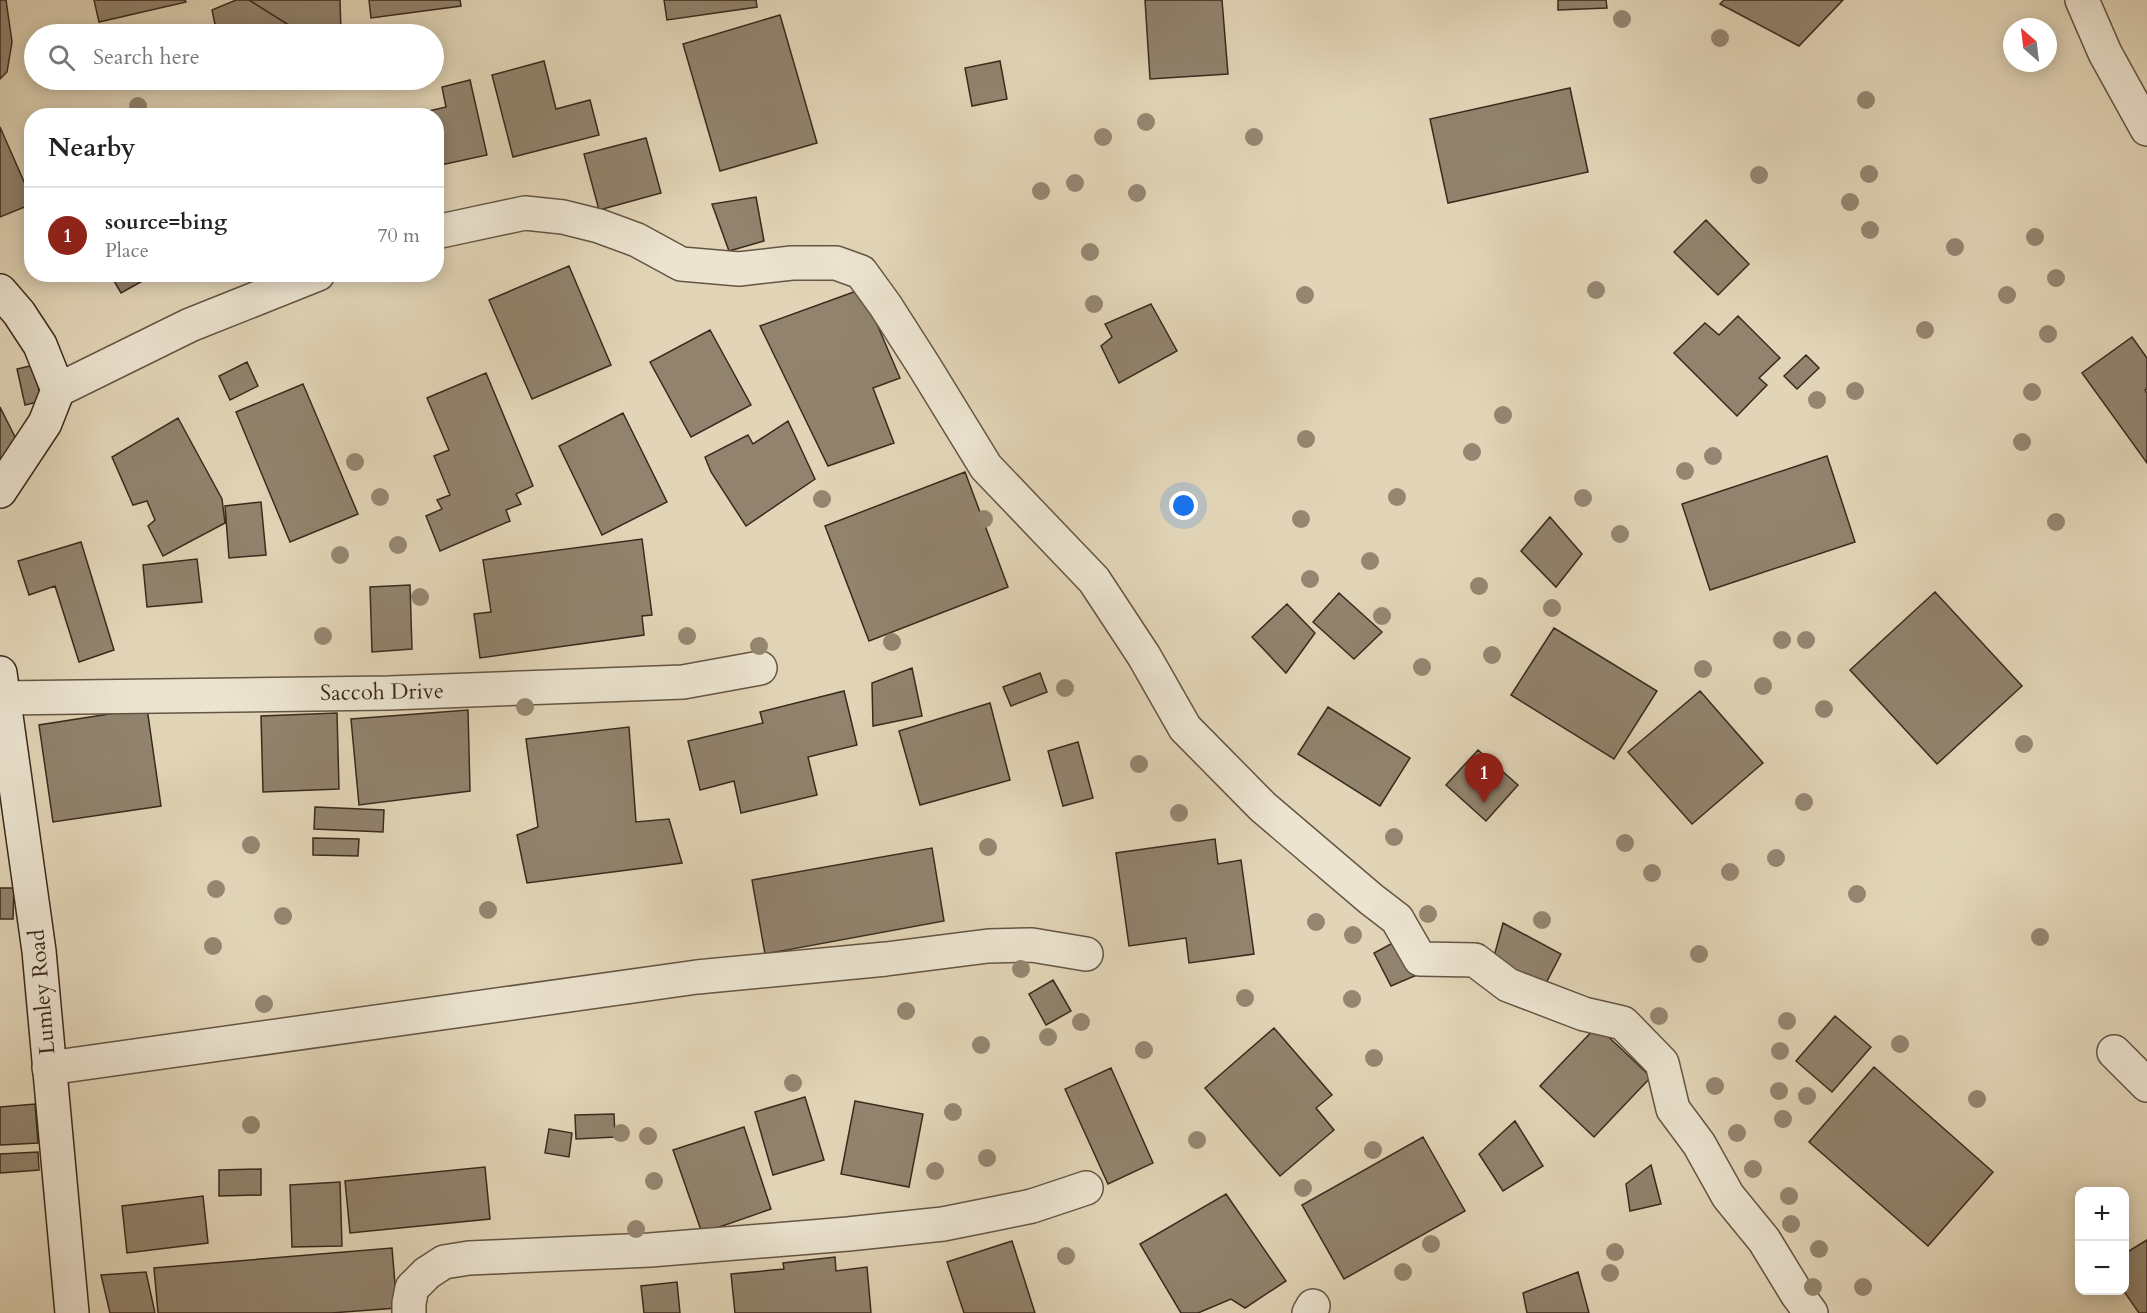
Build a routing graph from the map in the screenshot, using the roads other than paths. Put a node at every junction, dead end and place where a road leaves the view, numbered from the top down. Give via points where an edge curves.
1 (2082, 0) edge
2 (2147, 129) edge
3 (444, 230) edge
4 (298, 282) edge
5 (0, 291) edge
6 (58, 390) junction
7 (0, 491) edge
8 (760, 668) dead end
9 (1, 686) edge
10 (1086, 954) dead end
11 (2114, 1052) dead end
12 (49, 1068) junction
13 (2147, 1086) edge
14 (1086, 1188) dead end
15 (72, 1313) edge
16 (409, 1313) edge
17 (1811, 1313) edge

1 - 2 street via 2105,53
3 - 17 street via 525,213 599,226 637,240 681,264 739,269 836,263 861,272 986,467 1094,580 1185,728 1263,807 1396,919 1420,959 1475,960 1508,985 1584,1014 1623,1023 1662,1063 1673,1108 1728,1196 1764,1240
4 - 6 street via 190,325
5 - 6 street via 40,345
6 - 7 street via 45,423
8 - 9 street, Saccoh Drive via 683,682 389,693
9 - 12 street, Lumley Road via 39,951
10 - 12 street via 1032,945 988,946 697,977
11 - 13 street
12 - 15 street, Lumley Road
14 - 16 street via 1021,1208 920,1226 718,1245 444,1262 412,1288

